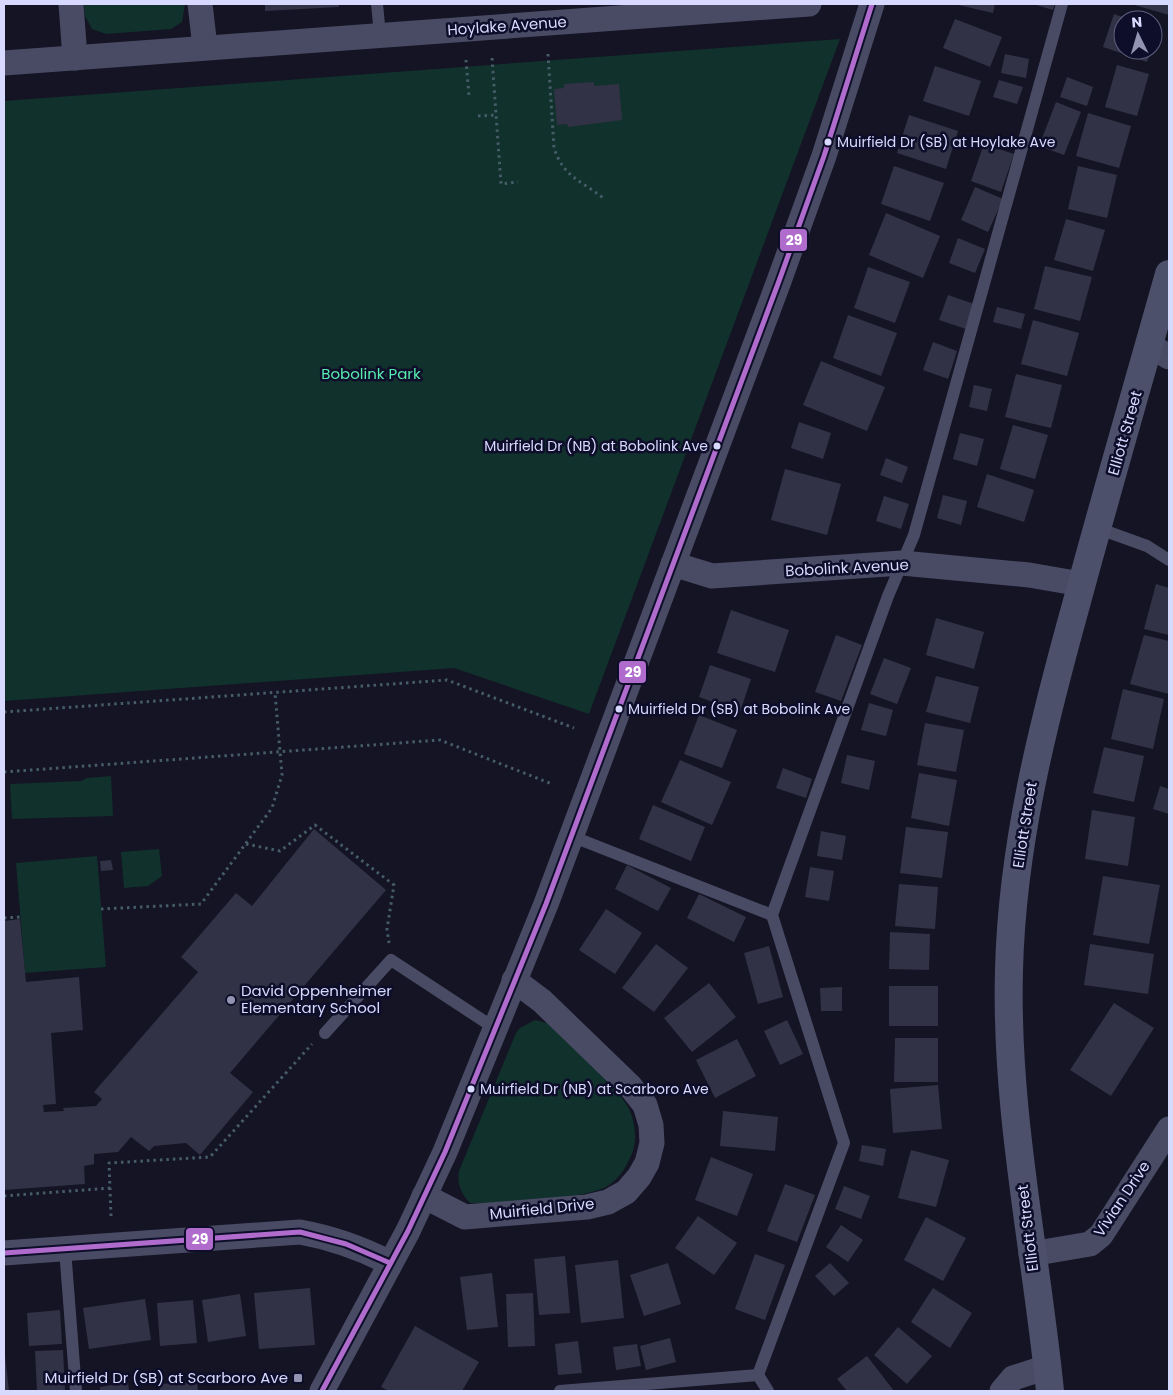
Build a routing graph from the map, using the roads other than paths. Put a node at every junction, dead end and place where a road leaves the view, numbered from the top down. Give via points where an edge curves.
1 (71, 4) edge
2 (200, 4) edge
3 (377, 4) edge
4 (809, 4) edge
5 (872, 4) edge
6 (1062, 4) edge
7 (741, 6) edge
8 (575, 12) edge
9 (380, 35) junction
10 (205, 47) junction
11 (75, 58) junction
12 (4, 63) edge
13 (1169, 274) edge
14 (1159, 351) edge
15 (1097, 528) junction
16 (1169, 560) edge
17 (902, 563) junction
18 (673, 564) junction
19 (1081, 584) junction
20 (571, 836) junction
21 (772, 915) junction
22 (514, 980) junction
23 (496, 1030) junction
24 (325, 1033) road end
25 (1169, 1129) edge
26 (424, 1196) junction
27 (65, 1249) junction
28 (4, 1253) edge
29 (1031, 1254) junction
30 (390, 1263) junction
31 (758, 1375) junction
32 (1049, 1379) edge
33 (76, 1391) edge
34 (322, 1391) edge
35 (560, 1391) edge
36 (768, 1391) edge
37 (1002, 1391) edge

1 - 11 street
2 - 10 street
3 - 9 lane
4 - 7 street, Hoylake Avenue
5 - 18 street via 824,156
6 - 17 lane via 917,525
7 - 8 street, Hoylake Avenue
8 - 9 street, Hoylake Avenue
9 - 10 street, Hoylake Avenue
10 - 11 street, Hoylake Avenue
11 - 12 street, Hoylake Avenue
13 - 14 street, Elliott Street
14 - 15 street, Elliott Street
15 - 16 lane via 1147,546
15 - 19 street, Elliott Street
17 - 18 street, Bobolink Avenue via 712,576
17 - 19 street, Bobolink Avenue via 1029,575
17 - 21 lane
18 - 20 street
19 - 29 street, Elliott Street via 1028,796 1013,899 1009,968 1010,1062
20 - 21 lane
20 - 22 street
21 - 31 lane via 844,1142
22 - 23 street
22 - 26 street, Muirfield Drive via 542,1001 630,1086 644,1105 651,1125 652,1142 647,1163 626,1192 608,1202 587,1207 465,1217
23 - 24 lane via 391,960
23 - 26 street
25 - 29 street, Vivian Drive via 1101,1235 1090,1244
26 - 30 street
27 - 28 street
27 - 30 street via 300,1232 330,1237
27 - 33 lane
29 - 32 street, Elliott Street
30 - 34 street
31 - 35 lane
31 - 36 lane
32 - 37 street via 1014,1378

